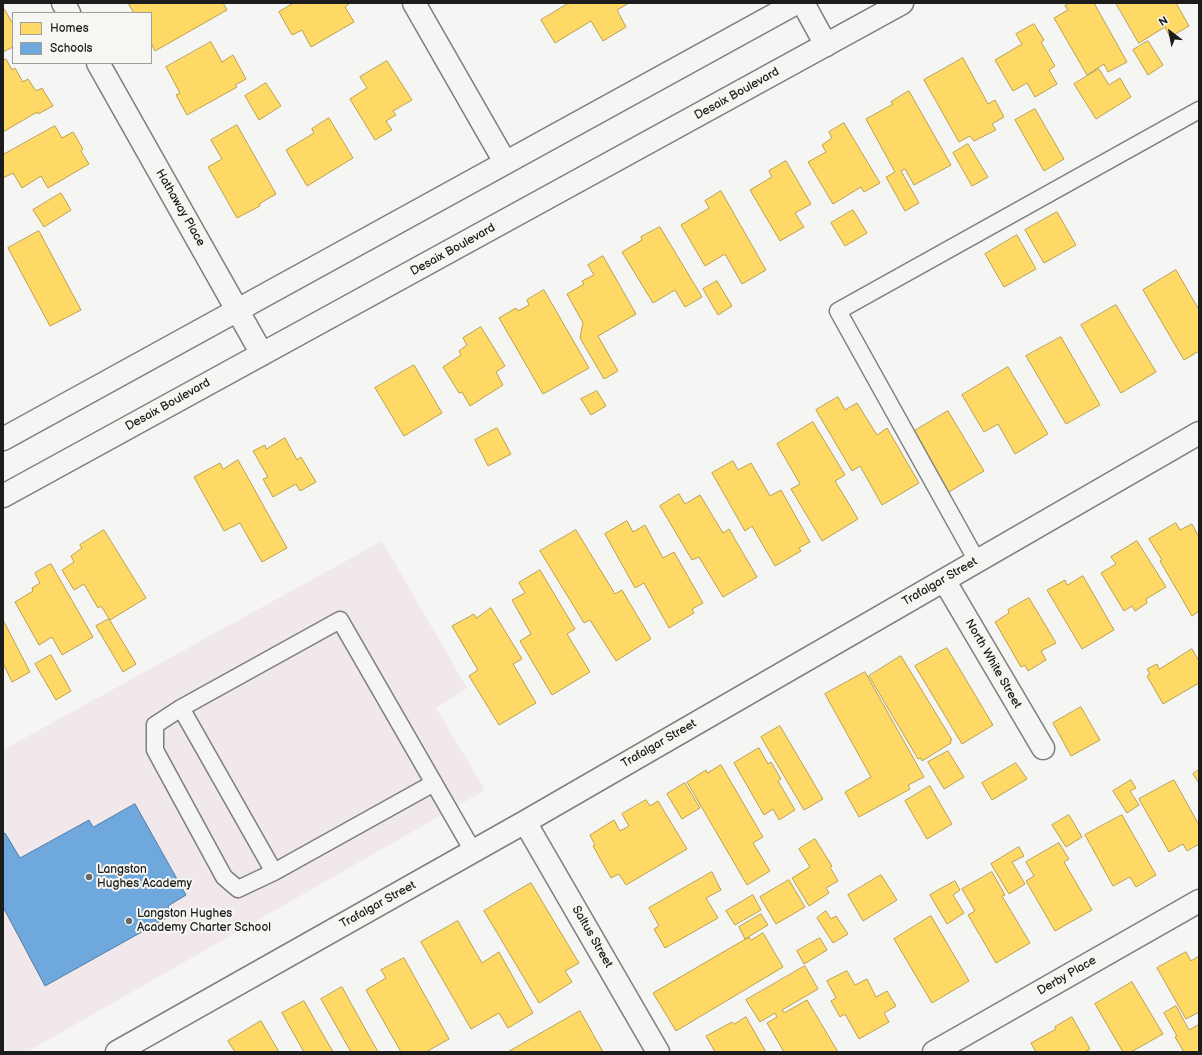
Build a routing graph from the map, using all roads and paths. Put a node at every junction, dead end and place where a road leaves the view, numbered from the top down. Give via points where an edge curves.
1 (63, 3) edge
2 (414, 3) edge
3 (796, 3) edge
4 (803, 3) edge
5 (902, 3) edge
6 (68, 12) edge
7 (826, 45) junction
8 (99, 64) edge
9 (1199, 110) edge
10 (505, 162) junction
11 (237, 310) junction
12 (262, 354) junction
13 (1199, 433) edge
14 (3, 439) edge
15 (3, 496) edge
16 (977, 561) junction
17 (944, 580) junction
18 (182, 708) junction
19 (1043, 748) dead end
20 (434, 783) junction
21 (525, 822) junction
22 (473, 851) junction
23 (274, 872) junction
24 (1199, 901) edge
25 (118, 1052) edge
26 (658, 1052) edge
27 (934, 1052) edge

1 - 6 street
2 - 10 street
3 - 10 street
4 - 7 street
5 - 7 street, Desaix Boulevard
7 - 12 street, Desaix Boulevard
8 - 11 street, Hathaway Place
9 - 16 lane via 838,311
10 - 11 street
11 - 12 street, Hathaway Place
11 - 14 street
12 - 15 street, Desaix Boulevard
13 - 16 street, Trafalgar Street
16 - 17 street, Trafalgar Street
17 - 19 street, North White Street
17 - 21 street, Trafalgar Street
18 - 20 lane via 340,620
18 - 23 lane
18 - 23 lane via 155,725 155,750 224,877 238,889
20 - 22 lane
20 - 23 lane
21 - 22 street, Trafalgar Street
21 - 26 street, Saltus Street
22 - 25 street, Trafalgar Street
24 - 27 street, Derby Place

